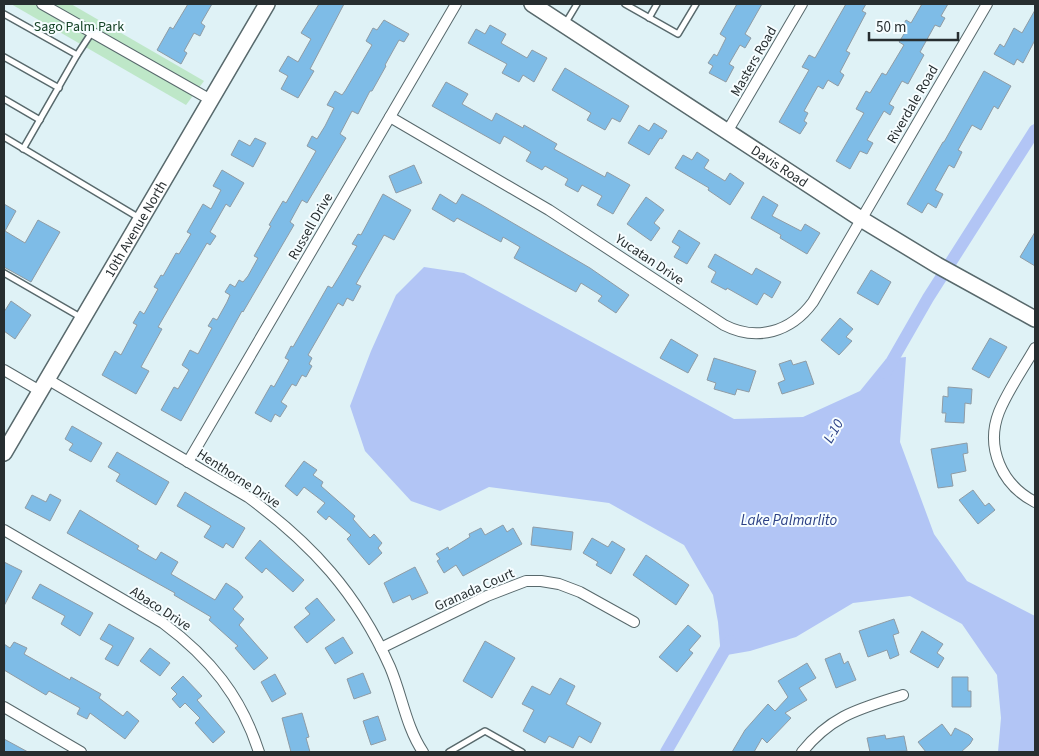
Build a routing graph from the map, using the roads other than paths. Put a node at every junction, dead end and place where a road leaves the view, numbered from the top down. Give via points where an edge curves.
1 (42, 4) edge
2 (267, 4) edge
3 (456, 4) edge
4 (532, 4) edge
5 (577, 4) edge
6 (625, 4) edge
7 (657, 4) edge
8 (696, 4) edge
9 (802, 4) edge
10 (986, 4) edge
11 (4, 14) edge
12 (649, 18) junction
13 (565, 24) junction
14 (92, 32) junction
15 (78, 55) junction
16 (4, 57) edge
17 (59, 88) junction
18 (4, 99) edge
19 (211, 100) junction
20 (390, 118) junction
21 (40, 120) junction
22 (728, 132) junction
23 (4, 138) edge
24 (23, 149) junction
25 (141, 219) junction
26 (861, 219) junction
27 (4, 274) edge
28 (83, 318) junction
29 (1035, 319) edge
30 (1035, 348) edge
31 (4, 370) edge
32 (44, 385) junction
33 (4, 453) edge
34 (188, 462) junction
35 (1035, 502) edge
36 (4, 530) edge
37 (634, 622) dead end
38 (381, 648) junction
39 (903, 695) dead end
40 (4, 707) edge
41 (453, 751) edge
42 (81, 752) edge
43 (259, 752) edge
44 (423, 752) edge
45 (522, 752) edge
46 (802, 752) edge

1 - 14 street
2 - 19 street, 10th Avenue North
3 - 20 street, Russell Drive
4 - 13 street, Davis Road
5 - 13 lane
6 - 12 lane
7 - 12 lane
8 - 12 lane via 678,34
9 - 22 street, Masters Road
10 - 26 street, Riverdale Road
11 - 15 lane
13 - 22 street, Davis Road
14 - 15 lane
14 - 19 street
15 - 17 lane
16 - 17 lane
17 - 21 lane
18 - 21 lane
19 - 25 street, 10th Avenue North
20 - 26 street, Yucatan Drive via 549,210 739,332 772,332 802,316
20 - 34 street, Russell Drive
21 - 24 lane
22 - 26 street, Davis Road
23 - 24 lane
24 - 25 lane
25 - 28 street, 10th Avenue North
26 - 29 street, Davis Road
27 - 28 lane
28 - 32 street, 10th Avenue North
30 - 35 street via 999,411 994,436 996,455 1007,479 1018,492
31 - 32 street, Henthorne Drive
32 - 33 street, 10th Avenue North
32 - 34 street, Henthorne Drive
34 - 38 street, Henthorne Drive via 248,497 305,543 347,592
36 - 43 street, Abaco Drive via 163,623 186,640 230,690
37 - 38 street, Granada Court via 559,584 526,581 487,596
38 - 44 street, Henthorne Drive
39 - 46 street via 842,717
40 - 42 street
41 - 45 lane via 486,731

